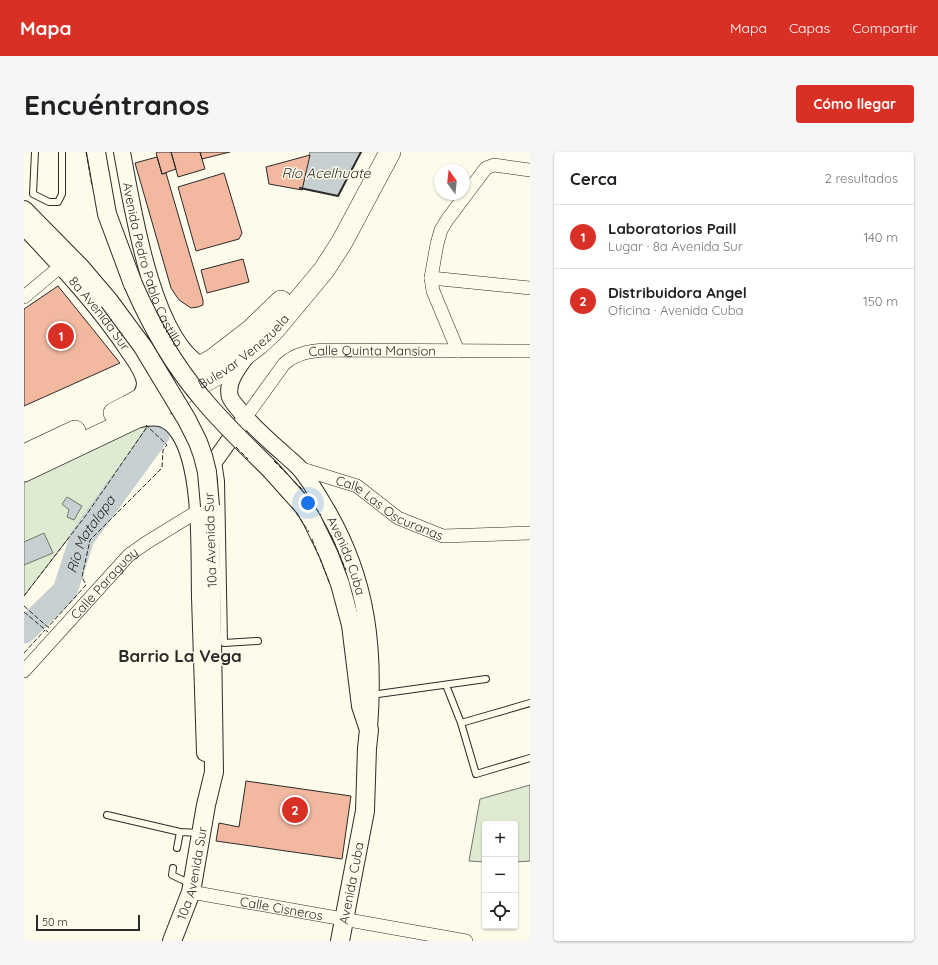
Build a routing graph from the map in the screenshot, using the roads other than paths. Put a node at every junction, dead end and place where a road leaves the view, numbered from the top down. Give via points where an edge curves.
1 (35, 152) edge
2 (62, 152) edge
3 (96, 152) edge
4 (122, 152) edge
5 (374, 152) edge
6 (390, 152) edge
7 (530, 170) edge
8 (24, 210) edge
9 (24, 228) edge
10 (336, 238) junction
11 (61, 266) junction
12 (431, 278) junction
13 (530, 288) edge
14 (24, 297) edge
15 (164, 316) junction
16 (125, 346) junction
17 (458, 351) junction
18 (530, 351) edge
19 (249, 352) junction
20 (202, 366) junction
21 (131, 413) junction
22 (245, 418) junction
23 (24, 455) edge
24 (218, 457) junction
25 (299, 468) junction
26 (271, 470) joint
27 (24, 472) edge
28 (196, 488) junction
29 (204, 509) junction
30 (530, 533) edge
31 (258, 641) dead end
32 (24, 671) edge
33 (486, 679) dead end
34 (446, 685) junction
35 (371, 695) junction
36 (530, 703) edge
37 (461, 723) junction
38 (369, 730) junction
39 (530, 758) edge
40 (107, 815) dead end
41 (180, 832) junction
42 (201, 833) junction
43 (177, 848) dead end
44 (173, 868) dead end
45 (191, 888) junction
46 (344, 920) junction
47 (172, 941) edge
48 (340, 941) edge
49 (466, 941) edge

1 - 2 lane via 33,194 49,202 58,202 62,194
3 - 26 main road, Avenida Pedro Pablo Castillo, bridge via 107,214 152,326 176,365 210,408
4 - 15 street, Avenida Pedro Pablo Castillo via 141,247
5 - 10 highway, Bulevar Venezuela
6 - 10 highway, Bulevar Venezuela
7 - 12 street via 494,165 486,168 447,220 437,244
8 - 29 main road, 10a Avenida Sur, bridge via 81,268 143,347 198,442 207,472
9 - 11 street, 8a Avenida Sur
10 - 19 highway, Bulevar Venezuela via 324,270 274,330
10 - 20 highway, Bulevar Venezuela via 266,317 237,342
11 - 14 street
11 - 16 street, 8a Avenida Sur via 96,306
12 - 13 street
12 - 17 street via 433,291
15 - 16 street via 166,334 156,349 141,356 135,355
15 - 20 street, Avenida Pedro Pablo Castillo via 186,353
16 - 21 street, 8a Avenida Sur via 141,370 145,384
17 - 18 street, Calle Quinta Mansion
17 - 22 street, Calle Quinta Mansion via 326,350 302,353 284,364
19 - 21 highway, Bulevar Venezuela via 225,370 165,404
19 - 22 street, Avenida Cuba via 231,381 230,391 233,401
20 - 21 highway, Bulevar Venezuela
21 - 23 highway, Bulevar Venezuela
21 - 27 highway, Bulevar Venezuela
21 - 28 street, 10a Avenida Sur via 156,417 173,425 191,459
22 - 24 street
22 - 25 street, Avenida Cuba
24 - 28 street
24 - 31 lane via 221,481 224,644
25 - 30 street, Calle Las Oscuranas via 357,486 398,518 443,536
25 - 35 street, Avenida Cuba via 334,522 356,573 364,605 370,655
26 - 38 main road, Avenida Cuba via 305,508 327,550 340,584 351,625 361,706
28 - 29 street, 10a Avenida Sur
29 - 32 street, Calle Paraguay via 129,555
29 - 42 main road, 10a Avenida Sur via 214,772
33 - 34 lane
34 - 35 lane
34 - 37 lane
35 - 38 street, Avenida Cuba
36 - 37 lane
37 - 39 lane via 476,774
38 - 46 main road, Avenida Cuba via 365,811
40 - 41 lane
41 - 42 lane
41 - 43 lane
42 - 45 main road, 10a Avenida Sur
44 - 45 lane via 172,875
45 - 46 street, Calle Cisneros
45 - 47 main road, 10a Avenida Sur
46 - 48 main road, Avenida Cuba
46 - 49 street, Calle Cisneros

